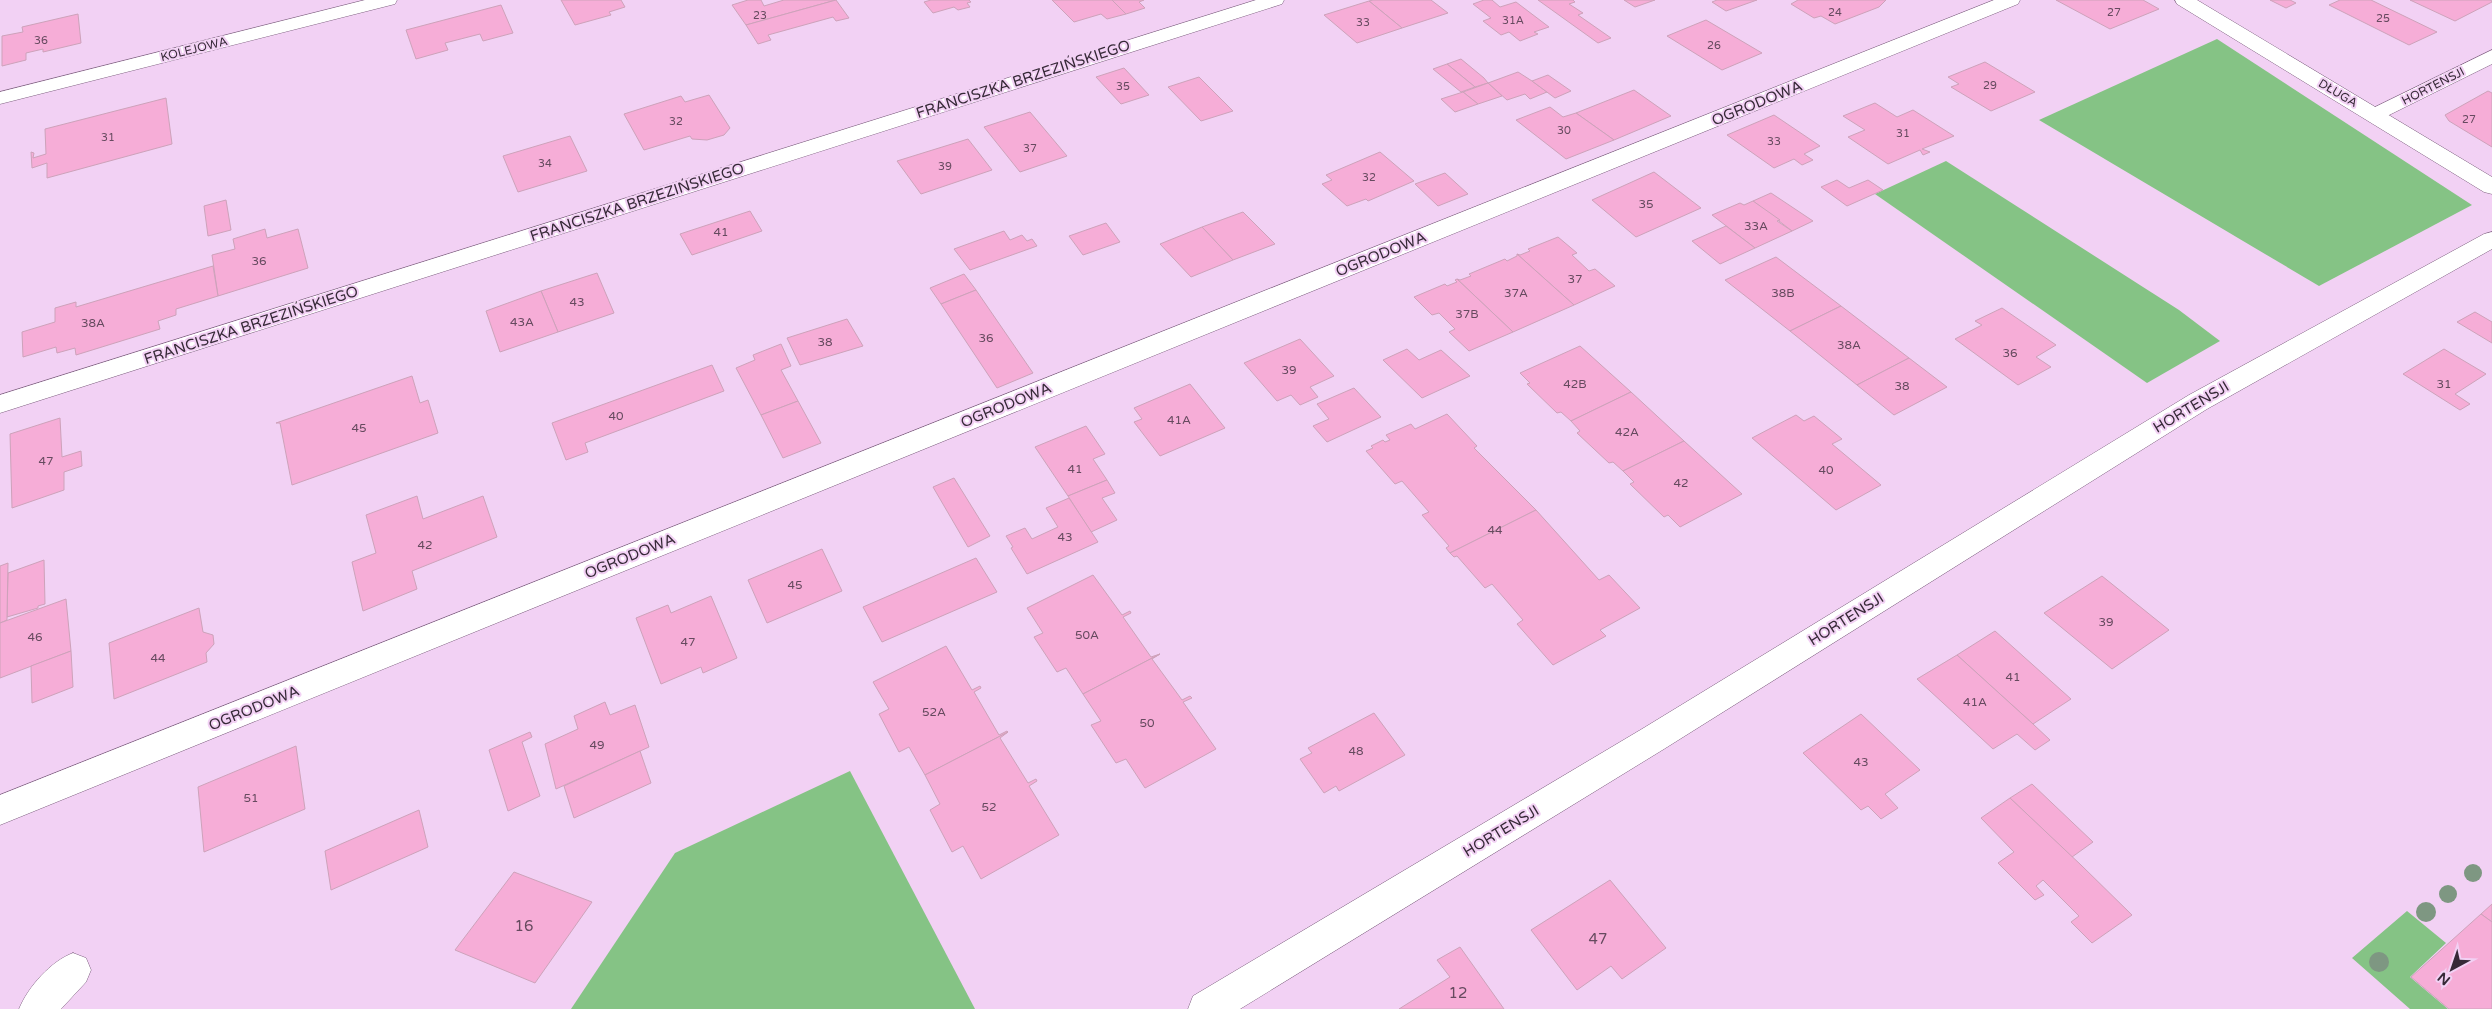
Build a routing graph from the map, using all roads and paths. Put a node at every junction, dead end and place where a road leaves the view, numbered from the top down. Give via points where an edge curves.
1 (388, 0) edge
2 (1274, 0) edge
3 (2011, 0) edge
4 (2184, 0) edge
5 (2492, 56) edge
6 (0, 98) edge
7 (2374, 115) junction
8 (2492, 187) edge
9 (2492, 239) edge
10 (0, 404) edge
11 (0, 810) edge
12 (73, 970) dead end
13 (37, 1009) edge
14 (1206, 1009) edge

1 - 6 street, KOLEJOWA
2 - 10 street, FRANCISZKA BRZEZIŃSKIEGO
3 - 11 street, OGRODOWA
4 - 7 street, DŁUGA
5 - 7 street, HORTENSJI
7 - 8 street, DŁUGA
9 - 14 street, HORTENSJI via 2198,402 1661,734
12 - 13 street

